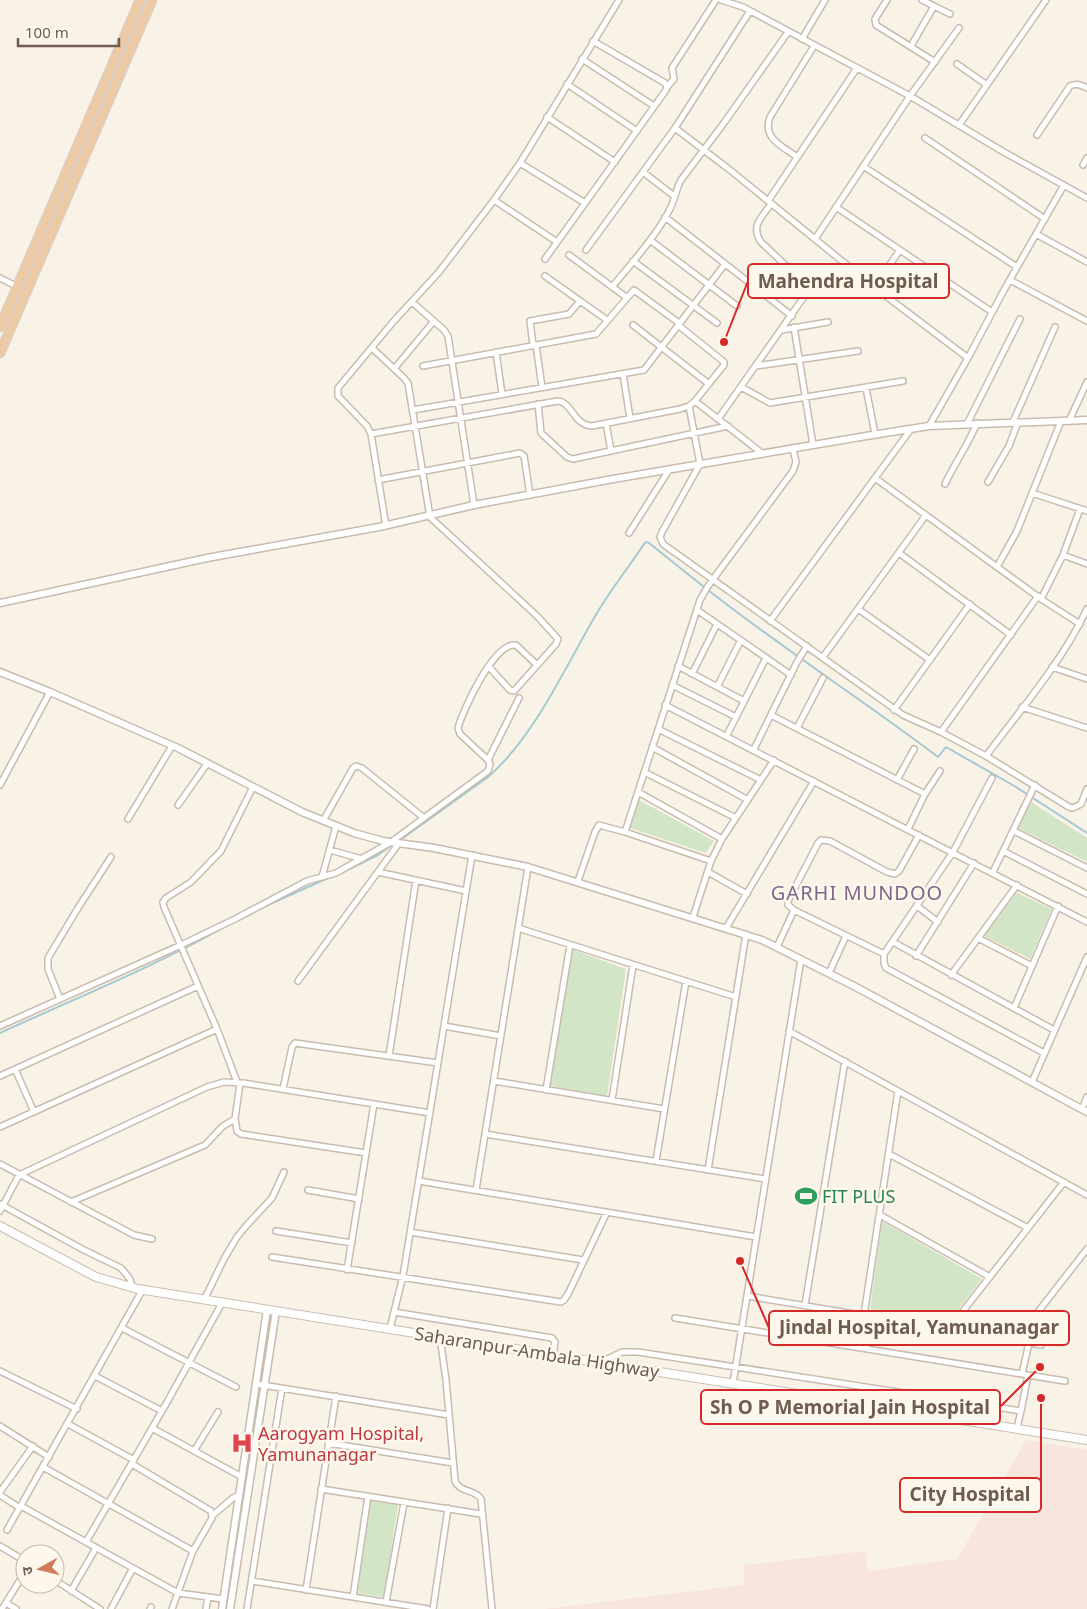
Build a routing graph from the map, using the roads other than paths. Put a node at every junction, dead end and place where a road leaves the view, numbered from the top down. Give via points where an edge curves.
1 (140, 0) edge
2 (152, 0) edge
3 (619, 0) edge
4 (716, 0) edge
5 (721, 0) edge
6 (825, 0) edge
7 (887, 0) edge
8 (922, 0) edge
9 (1046, 0) edge
10 (932, 3) edge
11 (750, 11) junction
12 (950, 14) dead end
13 (959, 28) dead end
14 (788, 32) junction
15 (802, 39) junction
16 (593, 41) junction
17 (814, 46) junction
18 (911, 46) junction
19 (582, 59) junction
20 (935, 62) junction
21 (957, 64) dead end
22 (857, 68) junction
23 (567, 84) junction
24 (987, 85) junction
25 (667, 86) junction
26 (1087, 88) edge
27 (910, 96) junction
28 (654, 106) junction
29 (547, 117) junction
30 (959, 125) junction
31 (675, 128) junction
32 (637, 131) junction
33 (1037, 135) dead end
34 (924, 138) dead end
35 (703, 150) junction
36 (797, 157) junction
37 (1087, 158) edge
38 (615, 162) junction
39 (520, 163) junction
40 (1083, 165) dead end
41 (864, 166) junction
42 (643, 172) junction
43 (1064, 185) junction
44 (674, 196) junction
45 (1087, 198) edge
46 (494, 200) junction
47 (770, 202) junction
48 (584, 203) junction
49 (836, 207) junction
50 (665, 217) junction
51 (1045, 219) junction
52 (1036, 234) junction
53 (814, 239) junction
54 (650, 240) junction
55 (557, 242) junction
56 (586, 250) dead end
57 (900, 250) junction
58 (569, 255) dead end
59 (545, 260) dead end
60 (634, 261) junction
61 (1087, 262) edge
62 (725, 264) junction
63 (1017, 267) junction
64 (545, 276) dead end
65 (0, 278) edge
66 (1010, 280) junction
67 (708, 285) junction
68 (18, 287) junction
69 (612, 287) junction
70 (874, 287) junction
71 (626, 297) junction
72 (580, 301) junction
73 (412, 302) junction
74 (693, 304) junction
75 (737, 306) dead end
76 (992, 312) junction
77 (792, 316) junction
78 (1020, 319) dead end
79 (607, 320) junction
80 (434, 321) junction
81 (1087, 321) edge
82 (828, 322) dead end
83 (717, 323) dead end
84 (679, 324) junction
85 (633, 325) dead end
86 (0, 327) edge
87 (794, 327) junction
88 (1055, 327) dead end
89 (782, 330) junction
90 (535, 345) junction
91 (662, 347) junction
92 (372, 348) junction
93 (858, 351) dead end
94 (496, 352) junction
95 (0, 353) edge
96 (968, 358) junction
97 (798, 359) junction
98 (451, 360) junction
99 (423, 366) dead end
100 (756, 366) junction
101 (394, 369) junction
102 (624, 374) junction
103 (903, 381) dead end
104 (1087, 382) edge
105 (709, 384) junction
106 (741, 387) junction
107 (542, 388) junction
108 (866, 388) junction
109 (502, 394) junction
110 (805, 398) junction
111 (457, 402) junction
112 (695, 402) junction
113 (538, 404) junction
114 (689, 406) junction
115 (413, 410) junction
116 (460, 418) junction
117 (630, 418) junction
118 (718, 419) junction
119 (1087, 420) edge
120 (1061, 421) junction
121 (1069, 421) junction
122 (1015, 422) junction
123 (606, 424) junction
124 (966, 424) junction
125 (977, 424) junction
126 (415, 426) junction
127 (728, 426) junction
128 (929, 426) junction
129 (911, 429) junction
130 (694, 433) junction
131 (372, 434) junction
132 (875, 434) junction
133 (814, 445) junction
134 (793, 449) junction
135 (612, 451) junction
136 (763, 454) junction
137 (468, 462) junction
138 (700, 464) junction
139 (423, 470) junction
140 (669, 470) junction
141 (875, 478) junction
142 (378, 480) junction
143 (988, 482) dead end
144 (945, 484) dead end
145 (1032, 493) junction
146 (530, 495) junction
147 (474, 506) junction
148 (1080, 509) junction
149 (1087, 512) edge
150 (926, 515) junction
151 (430, 516) junction
152 (386, 526) junction
153 (629, 533) dead end
154 (899, 552) junction
155 (1063, 556) junction
156 (1087, 564) edge
157 (997, 567) junction
158 (714, 579) junction
159 (1039, 598) junction
160 (0, 603) edge
161 (970, 604) junction
162 (858, 609) junction
163 (1087, 609) edge
164 (697, 610) junction
165 (770, 621) junction
166 (717, 624) junction
167 (1080, 624) junction
168 (1011, 635) junction
169 (740, 640) junction
170 (807, 646) junction
171 (823, 657) junction
172 (766, 658) junction
173 (930, 660) junction
174 (538, 665) junction
175 (678, 666) junction
176 (489, 667) junction
177 (1052, 667) junction
178 (0, 672) edge
179 (692, 674) junction
180 (791, 675) junction
181 (823, 678) dead end
182 (1087, 679) edge
183 (672, 685) junction
184 (717, 687) junction
185 (50, 692) junction
186 (519, 698) dead end
187 (744, 701) junction
188 (666, 705) junction
189 (1022, 707) junction
190 (894, 710) junction
191 (771, 715) junction
192 (736, 717) junction
193 (797, 728) junction
194 (1087, 728) edge
195 (658, 729) junction
196 (941, 732) junction
197 (727, 735) junction
198 (172, 746) junction
199 (652, 747) junction
200 (914, 749) dead end
201 (754, 750) junction
202 (986, 756) junction
203 (488, 760) junction
204 (774, 760) junction
205 (207, 764) junction
206 (940, 771) dead end
207 (644, 772) junction
208 (992, 778) dead end
209 (761, 780) junction
210 (814, 780) junction
211 (897, 780) junction
212 (0, 785) edge
213 (1035, 785) junction
214 (253, 787) junction
215 (1087, 789) edge
216 (638, 792) junction
217 (926, 794) junction
218 (748, 800) junction
219 (1085, 802) edge
220 (178, 805) dead end
221 (424, 818) junction
222 (736, 818) junction
223 (128, 819) dead end
224 (322, 821) junction
225 (336, 826) junction
226 (908, 829) junction
227 (1014, 831) junction
228 (625, 832) junction
229 (919, 835) junction
230 (722, 839) junction
231 (391, 842) junction
232 (399, 843) junction
233 (330, 850) junction
234 (1003, 851) junction
235 (953, 852) junction
236 (472, 855) junction
237 (110, 857) dead end
238 (362, 859) junction
239 (712, 861) junction
240 (974, 863) junction
241 (528, 867) junction
242 (1087, 868) edge
243 (378, 872) junction
244 (708, 872) junction
245 (993, 872) junction
246 (322, 877) junction
247 (416, 880) junction
248 (578, 881) junction
249 (1017, 885) junction
250 (466, 890) junction
251 (747, 894) junction
252 (1087, 894) edge
253 (917, 906) junction
254 (1058, 906) junction
255 (794, 910) junction
256 (693, 917) junction
257 (938, 922) junction
258 (1087, 922) edge
259 (518, 928) junction
260 (726, 928) junction
261 (746, 934) junction
262 (846, 936) junction
263 (978, 938) junction
264 (893, 942) junction
265 (570, 945) junction
266 (777, 947) junction
267 (182, 948) junction
268 (884, 954) junction
269 (916, 956) junction
270 (1087, 957) edge
271 (801, 959) junction
272 (633, 965) junction
273 (1032, 966) junction
274 (829, 973) junction
275 (951, 975) junction
276 (298, 981) dead end
277 (686, 981) junction
278 (198, 986) junction
279 (736, 997) junction
280 (60, 999) junction
281 (1014, 1008) junction
282 (0, 1026) edge
283 (444, 1026) junction
284 (218, 1030) junction
285 (1054, 1030) junction
286 (789, 1031) junction
287 (501, 1036) junction
288 (1044, 1053) junction
289 (389, 1056) junction
290 (845, 1061) junction
291 (438, 1063) junction
292 (15, 1069) junction
293 (0, 1076) edge
294 (494, 1081) junction
295 (1032, 1082) junction
296 (238, 1083) junction
297 (283, 1089) junction
298 (546, 1090) junction
299 (898, 1091) junction
300 (1087, 1096) edge
301 (612, 1100) junction
302 (374, 1104) junction
303 (664, 1109) junction
304 (1084, 1110) edge
305 (34, 1112) junction
306 (430, 1113) junction
307 (235, 1119) junction
308 (0, 1127) edge
309 (485, 1134) junction
310 (366, 1153) junction
311 (889, 1154) junction
312 (656, 1161) junction
313 (0, 1164) edge
314 (708, 1170) junction
315 (284, 1172) dead end
316 (20, 1175) junction
317 (766, 1179) junction
318 (419, 1181) junction
319 (1064, 1182) junction
320 (308, 1190) dead end
321 (476, 1190) junction
322 (1087, 1195) edge
323 (359, 1198) junction
324 (71, 1202) junction
325 (2, 1205) edge
326 (0, 1211) edge
327 (607, 1212) junction
328 (880, 1215) junction
329 (0, 1226) edge
330 (1028, 1228) junction
331 (276, 1231) dead end
332 (410, 1232) junction
333 (756, 1237) junction
334 (152, 1239) dead end
335 (352, 1243) junction
336 (1087, 1249) edge
337 (272, 1257) dead end
338 (583, 1260) junction
339 (347, 1270) junction
340 (403, 1276) junction
341 (990, 1277) junction
342 (132, 1287) junction
343 (143, 1289) junction
344 (747, 1296) junction
345 (204, 1300) junction
346 (222, 1303) junction
347 (805, 1305) junction
348 (267, 1310) junction
349 (276, 1311) junction
350 (394, 1312) junction
351 (867, 1316) junction
352 (675, 1318) dead end
353 (122, 1328) junction
354 (390, 1329) junction
355 (742, 1329) junction
356 (949, 1329) junction
357 (440, 1337) junction
358 (1016, 1340) junction
359 (1029, 1343) junction
360 (1041, 1345) dead end
361 (866, 1349) junction
362 (553, 1355) junction
363 (601, 1362) junction
364 (189, 1363) junction
365 (736, 1367) junction
366 (0, 1371) edge
367 (1025, 1375) junction
368 (95, 1376) junction
369 (1065, 1381) dead end
370 (733, 1383) junction
371 (256, 1384) junction
372 (264, 1385) junction
373 (236, 1387) dead end
374 (282, 1388) junction
375 (336, 1396) junction
376 (76, 1409) junction
377 (162, 1411) junction
378 (1021, 1411) junction
379 (218, 1412) dead end
380 (449, 1415) junction
381 (68, 1424) junction
382 (0, 1426) edge
383 (152, 1428) junction
384 (1017, 1428) junction
385 (1087, 1440) edge
386 (328, 1443) junction
387 (33, 1446) junction
388 (194, 1451) junction
389 (49, 1457) junction
390 (133, 1462) junction
391 (453, 1462) junction
392 (43, 1467) junction
393 (242, 1477) junction
394 (321, 1490) junction
395 (0, 1493) edge
396 (239, 1496) junction
397 (368, 1496) junction
398 (404, 1503) junction
399 (108, 1504) junction
400 (20, 1507) junction
401 (448, 1508) junction
402 (482, 1514) junction
403 (213, 1515) junction
404 (7, 1530) dead end
405 (86, 1542) junction
406 (0, 1546) edge
407 (96, 1548) junction
408 (193, 1551) junction
409 (15, 1555) edge
410 (133, 1568) junction
411 (252, 1581) junction
412 (65, 1586) edge
413 (15, 1588) edge
414 (306, 1590) junction
415 (72, 1591) junction
416 (178, 1593) junction
417 (208, 1597) junction
418 (353, 1597) junction
419 (223, 1599) junction
420 (386, 1602) junction
421 (6, 1603) junction
422 (2, 1609) edge
423 (16, 1609) edge
424 (100, 1609) edge
425 (111, 1609) edge
426 (172, 1609) edge
427 (206, 1609) edge
428 (222, 1609) edge
429 (230, 1609) edge
430 (247, 1609) edge
431 (428, 1609) edge
432 (433, 1609) edge
433 (492, 1609) edge

1 - 68 highway
2 - 95 highway
3 - 16 street
4 - 25 street via 672,68 675,77
5 - 11 street
6 - 15 street
7 - 18 street via 876,25
8 - 10 street
9 - 24 street
10 - 12 street
10 - 18 street
11 - 14 street
11 - 31 street
13 - 20 street
14 - 15 street
14 - 35 street
15 - 17 street
16 - 19 street
16 - 25 street
17 - 22 street
17 - 36 street via 767,124 771,137
18 - 20 street
19 - 23 street
19 - 28 street
20 - 27 street
21 - 24 street
22 - 27 street
22 - 36 street
23 - 29 street
23 - 32 street
24 - 30 street
25 - 28 street
26 - 33 street via 1080,84 1070,86
27 - 30 street
27 - 41 street
28 - 32 street
29 - 38 street
29 - 39 street
30 - 43 street
31 - 35 street
31 - 42 street
32 - 38 street
34 - 51 street
35 - 44 street via 681,180
35 - 47 street
36 - 47 street
37 - 40 street
38 - 48 street
39 - 46 street
39 - 48 street
41 - 49 street
41 - 63 street
42 - 44 street
42 - 56 street
43 - 45 street
43 - 51 street
44 - 50 street
46 - 55 street
46 - 73 street
47 - 53 street
47 - 77 street via 758,223 757,236 807,288
48 - 55 street
49 - 53 street
49 - 57 street
50 - 54 street
50 - 62 street
51 - 52 street
52 - 61 street
52 - 63 street
53 - 70 street
54 - 60 street
54 - 67 street
55 - 59 street
57 - 70 street
57 - 76 street
58 - 69 street
60 - 69 street
60 - 74 street
62 - 67 street
62 - 77 street
63 - 66 street
64 - 72 street
65 - 68 street
66 - 76 street
66 - 81 street
67 - 74 street
67 - 75 street
68 - 86 highway
69 - 71 street
70 - 96 street
71 - 79 street
71 - 84 street via 636,290
72 - 79 street
72 - 90 street via 569,314 530,321
73 - 80 street
73 - 92 street
74 - 83 street
74 - 84 street
76 - 96 street
77 - 89 street
78 - 124 street
79 - 90 street via 600,331 589,337
80 - 98 street via 448,336
80 - 101 street
82 - 87 street
84 - 91 street
84 - 105 street via 724,362
85 - 91 street
87 - 89 street
87 - 97 street
88 - 122 street
89 - 100 street
90 - 94 street
90 - 107 street
91 - 102 street via 644,370
91 - 105 street
92 - 101 street
92 - 131 street via 337,392
93 - 97 street
94 - 98 street
94 - 109 street
96 - 128 street
97 - 100 street
97 - 110 street
98 - 99 street
98 - 111 street
100 - 106 street
101 - 115 street via 408,384
102 - 107 street
102 - 117 street
103 - 108 street
104 - 121 street
105 - 112 street
106 - 110 street via 770,403
106 - 118 street
107 - 109 street
108 - 110 street
108 - 132 street
109 - 111 street
110 - 133 street
111 - 115 street
111 - 116 street
112 - 114 street
112 - 118 street
113 - 116 street
113 - 123 street via 562,401 585,426
113 - 135 street via 542,434 567,457 573,459
114 - 117 street
114 - 130 street
115 - 126 street
116 - 126 street
116 - 137 street
117 - 123 street
118 - 127 street
119 - 121 street
120 - 121 street
120 - 122 street
120 - 145 street
122 - 125 street
122 - 143 street via 1009,446
123 - 135 street
124 - 125 street
124 - 128 street
125 - 144 street
126 - 131 street
126 - 139 street
127 - 130 street
127 - 136 street
128 - 129 street
129 - 132 street
129 - 141 street
130 - 135 street
130 - 138 street
131 - 142 street
132 - 133 street
133 - 134 street
134 - 136 street
134 - 158 street via 794,471
136 - 138 street
137 - 139 street
137 - 146 street via 523,453
137 - 147 street
138 - 140 street
138 - 158 street via 660,537 663,544
139 - 142 street
139 - 151 street
140 - 146 street
140 - 153 street
141 - 150 street
141 - 165 street
142 - 152 street
145 - 148 street
145 - 157 street
146 - 147 street
147 - 151 street
148 - 149 street
148 - 155 street
150 - 154 street
150 - 157 street
151 - 152 street
151 - 174 street via 557,636 556,644
152 - 160 street via 207,558
154 - 161 street
154 - 162 street
155 - 156 street
155 - 159 street
157 - 159 street
158 - 164 street
158 - 165 street
159 - 167 street
159 - 168 street
161 - 168 street
161 - 173 street
162 - 171 street
162 - 173 street
163 - 167 street
164 - 166 street
164 - 175 street
165 - 170 street
166 - 169 street
166 - 179 street
167 - 177 street
168 - 196 street
169 - 172 street
169 - 184 street
170 - 171 street
170 - 180 street
171 - 190 street
172 - 180 street
172 - 187 street
173 - 190 street
174 - 176 street via 513,645
174 - 176 street via 512,691
175 - 179 street
175 - 183 street
176 - 203 street via 470,698 458,728 460,734
177 - 182 street
177 - 189 street
178 - 185 street
179 - 184 street
180 - 191 street
181 - 193 street
183 - 188 street
183 - 192 street
184 - 187 street
185 - 198 street
185 - 212 street
186 - 203 street
187 - 192 street
188 - 195 street
188 - 197 street
189 - 194 street
189 - 202 street
190 - 196 street
191 - 193 street
191 - 201 street
192 - 197 street
193 - 211 street
195 - 199 street
195 - 209 street
196 - 202 street
197 - 201 street
198 - 205 street
198 - 223 street
199 - 207 street
199 - 218 street
200 - 211 street
201 - 204 street
202 - 213 street
203 - 221 street via 488,770
204 - 209 street
204 - 210 street
205 - 214 street
205 - 220 street
206 - 217 street
207 - 216 street
207 - 222 street
208 - 235 street
209 - 218 street
210 - 226 street
210 - 251 street
211 - 217 street
213 - 219 street via 1069,807
213 - 227 street
214 - 224 street
214 - 267 street via 221,851 191,882 163,902
215 - 219 street
216 - 228 street
216 - 230 street
217 - 226 street
218 - 222 street
221 - 224 street via 356,766
221 - 231 street
222 - 230 street
224 - 225 street
225 - 231 street
225 - 233 street
226 - 229 street
227 - 234 street
227 - 242 street
228 - 239 street
228 - 248 street via 599,825 596,828
229 - 235 street
229 - 255 street via 895,874 830,841 821,840 788,901
230 - 239 street
231 - 232 street
231 - 238 street
232 - 236 street
232 - 243 street
233 - 238 street
233 - 246 street
234 - 245 street
234 - 252 street
235 - 240 street
235 - 253 street
236 - 241 street
236 - 250 street
237 - 280 street via 48,958 48,970
238 - 246 street
239 - 244 street
240 - 245 street
240 - 257 street
241 - 248 street
241 - 259 street
243 - 247 street
243 - 276 street
244 - 251 street
244 - 256 street
245 - 249 street
246 - 267 street via 307,881
247 - 250 street
247 - 289 street
248 - 256 street
249 - 254 street
249 - 263 street
250 - 283 street
251 - 260 street
253 - 257 street
253 - 264 street
254 - 258 street
254 - 273 street
255 - 262 street
255 - 266 street
256 - 260 street
257 - 269 street
259 - 265 street
259 - 287 street
260 - 261 street
261 - 266 street
261 - 279 street
262 - 268 street
262 - 274 street
263 - 273 street
263 - 275 street
264 - 268 street
264 - 269 street
265 - 272 street
265 - 298 street
266 - 271 street
267 - 278 street
267 - 280 street
268 - 288 street via 886,968
269 - 275 street
270 - 285 street
271 - 274 street
271 - 286 street
272 - 277 street
272 - 301 street
273 - 281 street
274 - 295 street
275 - 281 street
277 - 279 street
277 - 303 street
278 - 284 street
278 - 292 street
279 - 314 street
280 - 282 street
281 - 285 street
283 - 287 street
283 - 291 street
284 - 296 street
284 - 305 street
285 - 288 street
286 - 290 street
286 - 317 street
287 - 294 street
288 - 295 street
289 - 291 street
289 - 297 street via 295,1043
290 - 299 street
290 - 347 street
291 - 306 street
292 - 293 street
292 - 305 street
294 - 298 street
294 - 309 street
295 - 304 street
296 - 297 street
296 - 307 street
296 - 316 street via 224,1082 207,1087
297 - 302 street
298 - 301 street
299 - 311 street
299 - 319 street
300 - 304 street
301 - 303 street
302 - 306 street
302 - 310 street
303 - 312 street
305 - 308 street
306 - 318 street
307 - 310 street via 241,1134
307 - 324 street via 223,1126 205,1145
309 - 312 street
309 - 321 street
310 - 323 street
311 - 328 street
311 - 330 street
312 - 314 street
313 - 316 street
314 - 317 street
315 - 345 street via 272,1198 237,1238
316 - 324 street
316 - 325 street
317 - 333 street
318 - 321 street
318 - 332 street
319 - 322 street
319 - 330 street
320 - 323 street
321 - 327 street
323 - 335 street
324 - 334 street via 134,1235
325 - 326 street
325 - 342 street via 121,1268
327 - 333 street
327 - 338 street
328 - 341 street
328 - 351 street
329 - 342 main road, Saharanpur-Ambala Highway via 96,1277
330 - 341 street
331 - 335 street
332 - 338 street
332 - 340 street
333 - 344 street
335 - 339 street
336 - 358 street
337 - 339 street
338 - 340 street via 561,1302
339 - 340 street
340 - 350 street
341 - 356 street
342 - 343 main road, Saharanpur-Ambala Highway
343 - 345 main road, Saharanpur-Ambala Highway
343 - 353 street
344 - 347 street
344 - 355 street
345 - 346 main road, Saharanpur-Ambala Highway
346 - 348 main road, Saharanpur-Ambala Highway
346 - 364 street
347 - 351 street
348 - 349 main road, Saharanpur-Ambala Highway
348 - 371 street
349 - 354 main road, Saharanpur-Ambala Highway
349 - 372 street
350 - 354 street
350 - 362 street via 552,1338 555,1342
351 - 356 street
351 - 361 street
352 - 355 street
353 - 364 street
353 - 368 street
354 - 357 main road, Saharanpur-Ambala Highway
355 - 361 street
355 - 365 street
356 - 358 street
357 - 362 main road, Saharanpur-Ambala Highway
357 - 380 street
358 - 359 street
359 - 360 street
359 - 367 street
361 - 367 street
362 - 363 main road, Saharanpur-Ambala Highway
363 - 365 street via 613,1355 630,1352
363 - 370 main road, Saharanpur-Ambala Highway
364 - 373 street
364 - 377 street
365 - 370 street
365 - 378 street
366 - 376 street
367 - 369 street
367 - 378 street
368 - 376 street
368 - 377 street
370 - 384 main road, Saharanpur-Ambala Highway
371 - 372 street
371 - 393 street
372 - 374 street
372 - 429 street
374 - 375 street
374 - 411 street
375 - 380 street
375 - 386 street
376 - 381 street
377 - 383 street
378 - 384 street
379 - 388 street
380 - 391 street
381 - 389 street
381 - 390 street
382 - 387 street
383 - 388 street
383 - 390 street
384 - 385 main road, Saharanpur-Ambala Highway
386 - 391 street
386 - 394 street
387 - 389 street
387 - 395 street
388 - 393 street
389 - 392 street
390 - 399 street
390 - 403 street via 212,1510
391 - 402 street via 456,1484 480,1496
392 - 399 street
392 - 400 street
393 - 396 street
394 - 397 street
394 - 414 street
395 - 400 street
396 - 403 street via 232,1498
396 - 419 street
397 - 398 street
397 - 418 street
398 - 401 street
398 - 420 street
399 - 405 street
399 - 408 street
400 - 404 street
400 - 405 street
401 - 402 street
401 - 432 street
402 - 433 street
403 - 408 street
405 - 407 street
406 - 409 street
407 - 410 street
407 - 415 street
408 - 416 street
410 - 416 street
410 - 425 street
411 - 414 street
411 - 430 street
412 - 415 street
413 - 421 street
414 - 418 street
415 - 424 street
416 - 417 street
416 - 426 street
417 - 419 street
417 - 427 street
418 - 420 street
419 - 428 street
420 - 431 street
421 - 422 street
421 - 423 street

